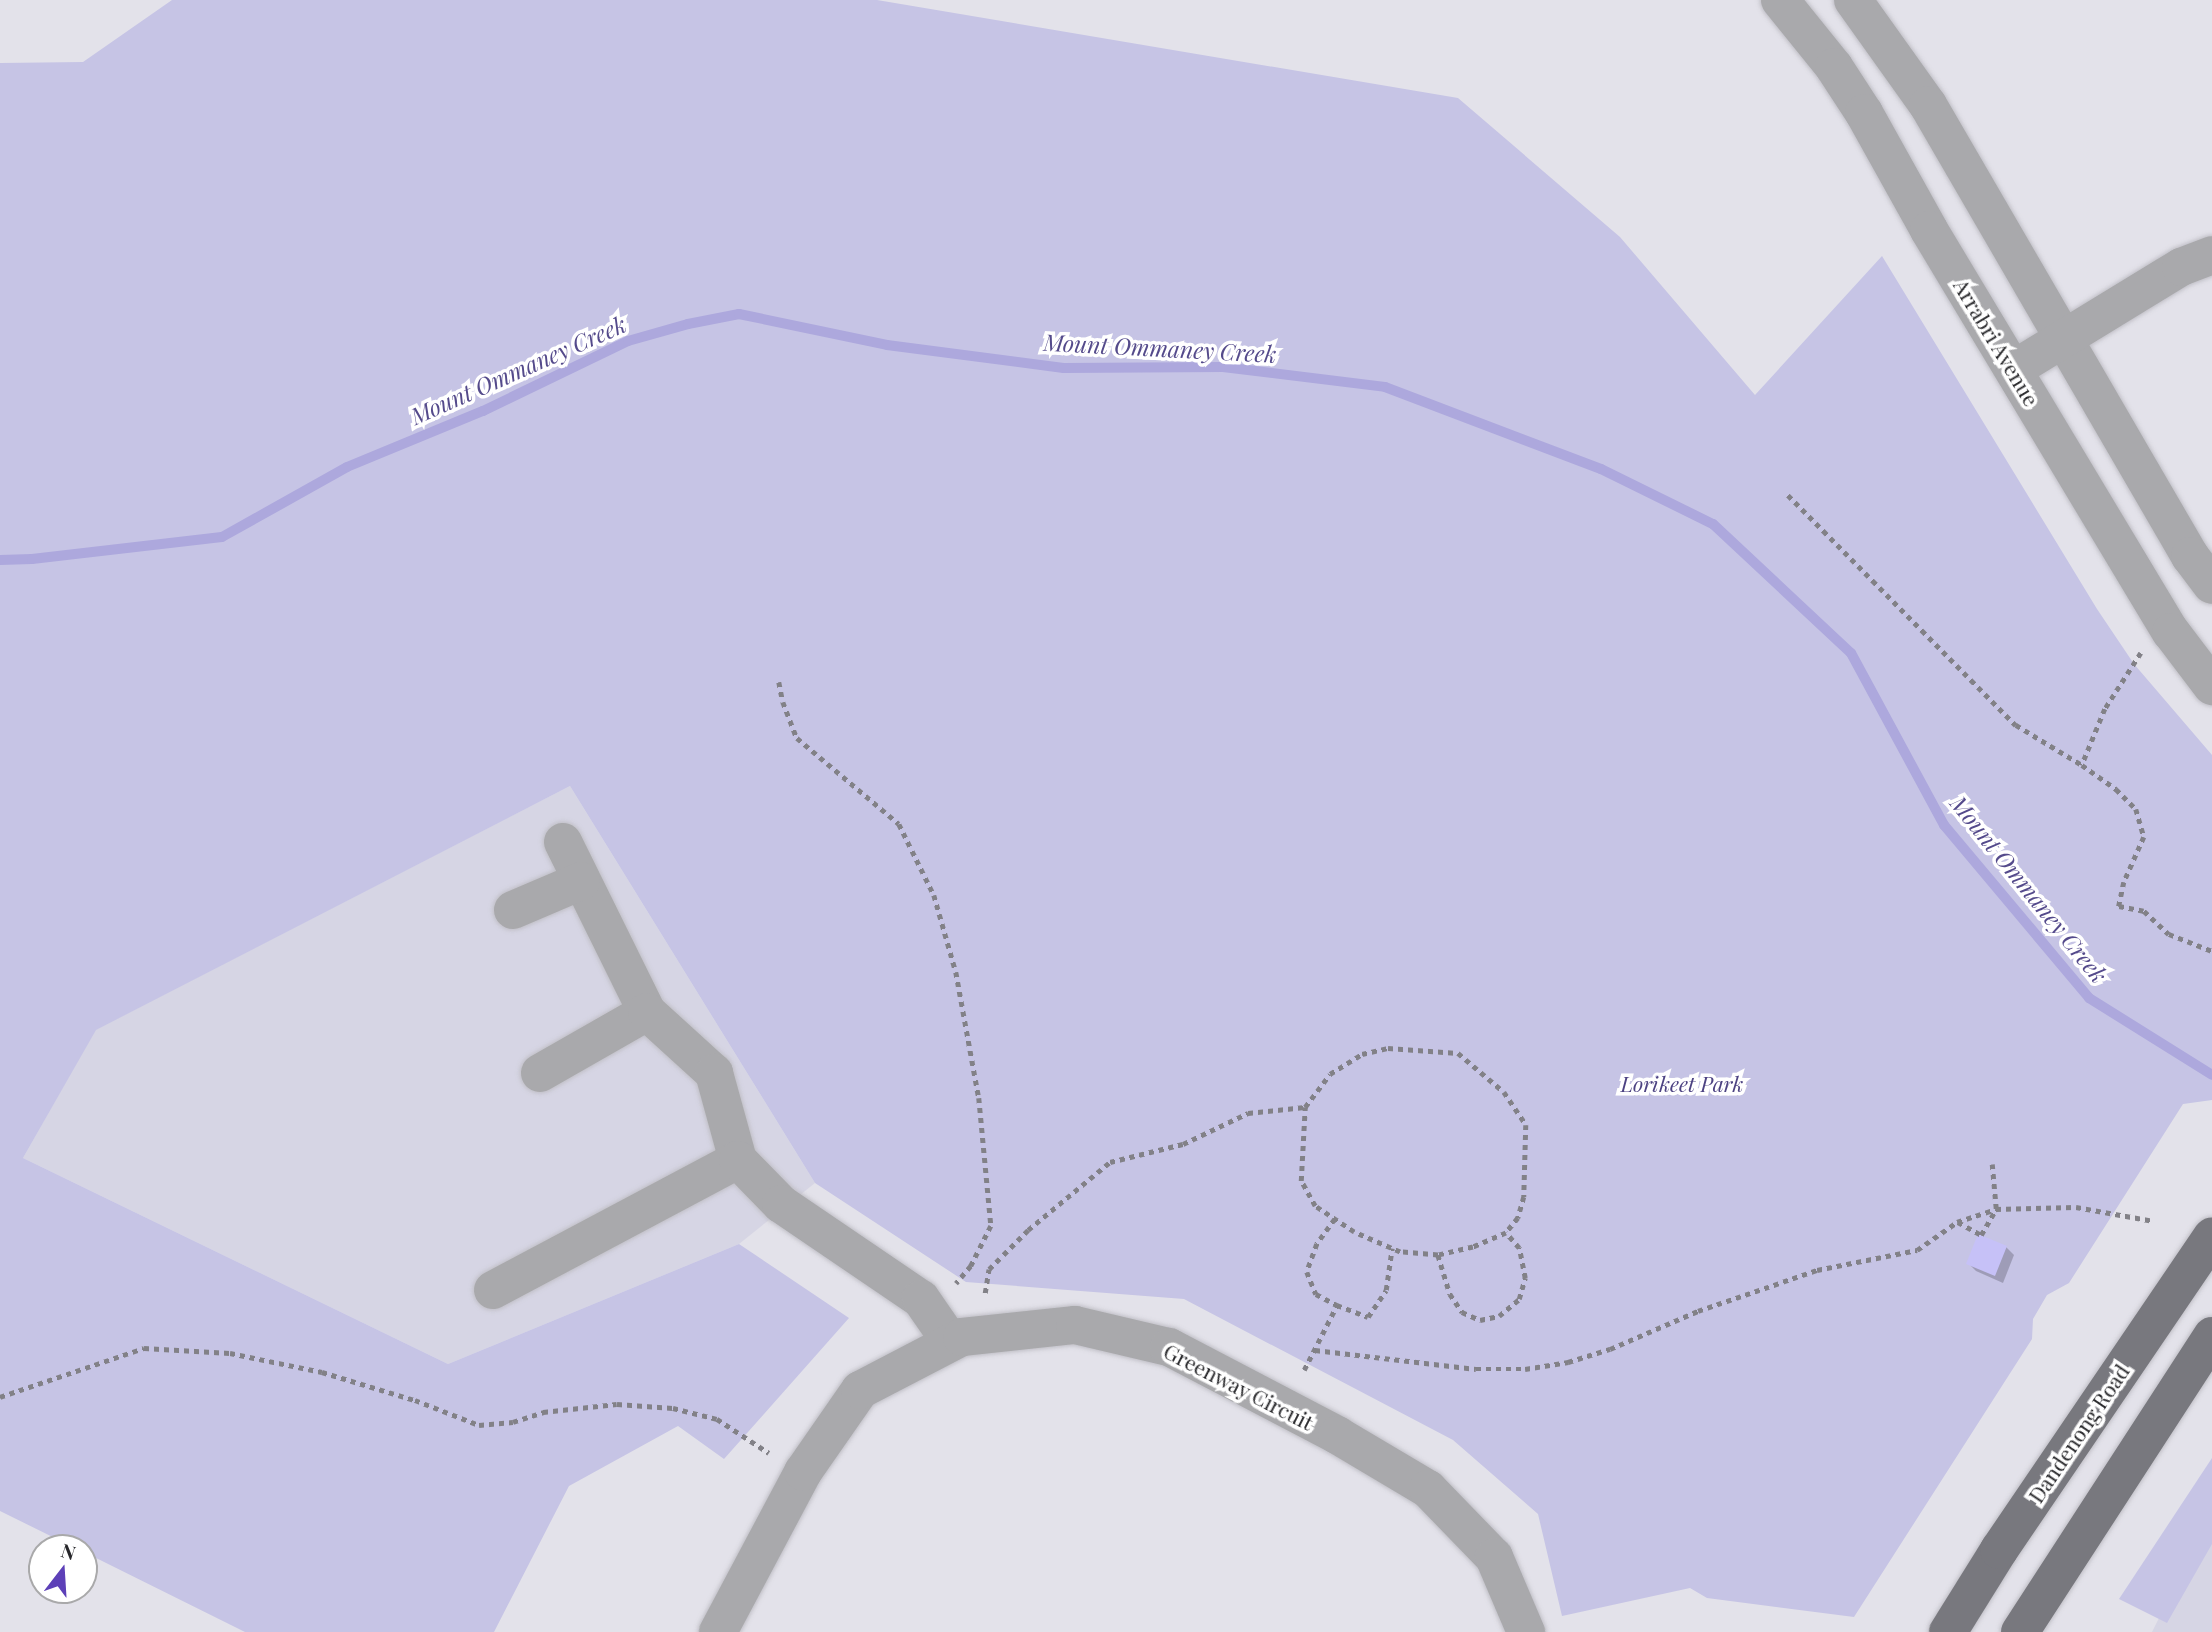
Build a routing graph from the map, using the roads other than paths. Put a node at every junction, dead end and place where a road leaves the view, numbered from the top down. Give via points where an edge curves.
1 (1780, 0) edge
2 (1853, 0) edge
3 (2212, 255) edge
4 (2064, 339) junction
5 (2014, 369) junction
6 (2212, 584) edge
7 (2212, 686) edge
8 (563, 842) dead end
9 (582, 881) junction
10 (513, 910) dead end
11 (647, 1012) junction
12 (540, 1073) dead end
13 (737, 1160) junction
14 (2212, 1237) edge
15 (493, 1290) dead end
16 (941, 1328) junction
17 (2212, 1336) edge
18 (718, 1632) edge
19 (1526, 1632) edge
20 (1948, 1632) edge
21 (2020, 1632) edge

1 - 5 street, Arrabri Avenue via 1864,113
2 - 4 street via 1928,105
3 - 4 street via 2181,267
4 - 5 street
4 - 6 street via 2190,556
5 - 7 street, Arrabri Avenue via 2171,632
8 - 9 street
9 - 10 street
9 - 11 street
11 - 12 street
11 - 13 street via 714,1073
13 - 15 street
13 - 16 street via 781,1204 920,1299
14 - 20 main road, Dandenong Road
16 - 18 street, Greenway Circuit via 860,1390 803,1472
16 - 19 street, Greenway Circuit via 962,1337 1075,1325 1169,1347 1337,1435 1428,1489 1494,1557
17 - 21 main road

